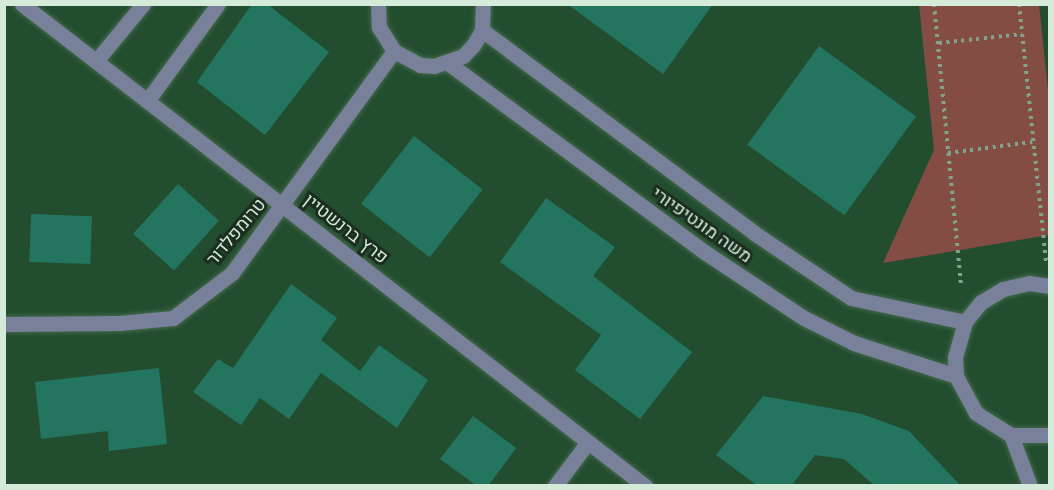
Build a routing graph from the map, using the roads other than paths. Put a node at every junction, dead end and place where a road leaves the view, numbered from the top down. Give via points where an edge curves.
1 (22, 4) edge
2 (142, 4) edge
3 (218, 4) edge
4 (483, 4) edge
5 (374, 7) edge
6 (482, 30) junction
7 (394, 51) junction
8 (96, 61) junction
9 (448, 63) junction
10 (147, 101) junction
11 (284, 206) junction
12 (1050, 286) edge
13 (965, 322) junction
14 (4, 324) edge
15 (956, 376) junction
16 (1011, 435) junction
17 (1050, 435) edge
18 (588, 442) junction
19 (555, 486) edge
20 (645, 486) edge
21 (1030, 486) edge

1 - 8 street, פרץ ברנשטיין
2 - 8 street
3 - 10 street
4 - 6 street
5 - 7 street via 385,40
6 - 9 street via 474,44
6 - 13 street, משה מונטיפיורי via 754,233 851,298
7 - 9 street via 420,65
7 - 11 street, טרומפלדור
8 - 10 street, פרץ ברנשטיין
9 - 15 street, משה מונטיפיורי via 706,254 804,318 854,343
10 - 11 street, פרץ ברנשטיין
11 - 14 street, טרומפלדור via 232,273 173,318 119,323
11 - 18 street, פרץ ברנשטיין
12 - 13 street via 1029,283 1003,289 981,302
13 - 15 street via 955,357
15 - 16 street via 976,413
16 - 17 street
16 - 21 street
18 - 19 street
18 - 20 street, פרץ ברנשטיין

